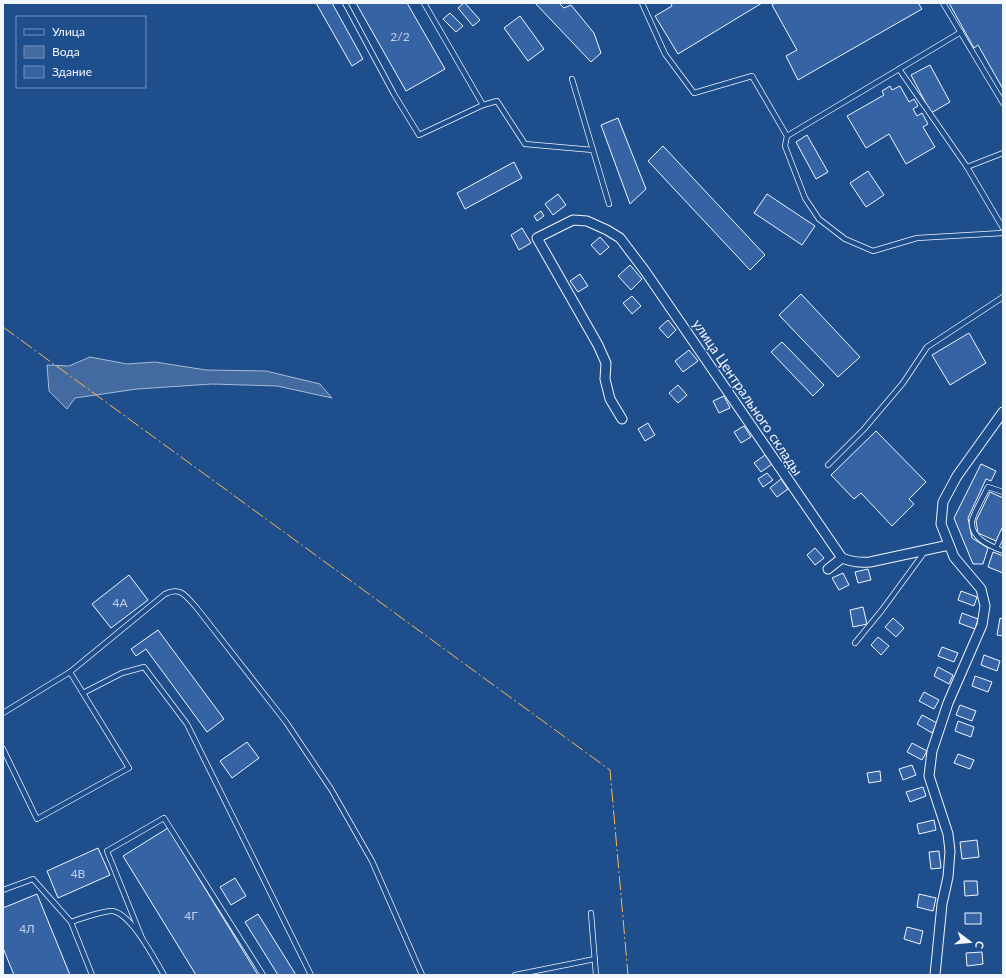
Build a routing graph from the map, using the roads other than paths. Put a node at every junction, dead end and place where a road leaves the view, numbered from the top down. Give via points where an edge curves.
1 (346, 3) edge
2 (424, 3) edge
3 (642, 3) edge
4 (943, 3) edge
5 (961, 32) junction
6 (899, 69) junction
7 (572, 79) dead end
8 (1003, 103) edge
9 (483, 105) junction
10 (787, 136) junction
11 (593, 150) junction
12 (1003, 153) edge
13 (967, 167) junction
14 (609, 204) dead end
15 (1003, 228) edge
16 (1003, 233) edge
17 (1003, 297) edge
18 (1003, 412) edge
19 (622, 419) dead end
20 (828, 465) dead end
21 (1003, 492) edge
22 (1003, 532) edge
23 (949, 545) junction
24 (996, 548) junction
25 (926, 550) junction
26 (1003, 551) edge
27 (842, 558) junction
28 (828, 569) dead end
29 (855, 643) dead end
30 (70, 672) junction
31 (83, 693) junction
32 (3, 713) edge
33 (3, 749) edge
34 (3, 890) edge
35 (591, 913) dead end
36 (71, 922) junction
37 (142, 938) junction
38 (595, 959) junction
39 (92, 975) edge
40 (164, 975) edge
41 (263, 975) edge
42 (311, 975) edge
43 (422, 975) edge
44 (515, 975) edge
45 (596, 975) edge
46 (935, 975) edge

1 - 9 lane via 418,135
2 - 9 lane
3 - 10 lane via 665,54 694,92 752,76
4 - 5 lane
5 - 6 lane
5 - 8 lane
6 - 10 lane
6 - 13 lane
7 - 11 lane
9 - 11 lane via 497,101 525,144
10 - 16 lane via 785,146 805,198 819,220 845,239 873,251 917,238
11 - 14 lane
12 - 13 lane
13 - 15 lane
17 - 20 lane via 927,347 903,383 864,430
18 - 23 street via 943,502 940,524
19 - 27 street, улица Центрального склады via 610,399 605,379 606,363 598,345 537,238 573,220 587,221 620,238
21 - 24 lane via 988,487 972,521 974,533
22 - 24 lane
23 - 25 street
23 - 46 street via 954,557 980,590 985,606 982,624 948,703 932,751 929,776 948,834 950,851
24 - 26 lane
25 - 27 street via 870,562 859,563
25 - 29 lane
27 - 28 street
30 - 31 lane
30 - 32 lane
30 - 43 lane via 165,594 177,590 183,594 286,722 331,789 372,861
31 - 33 lane via 129,768 37,819
31 - 42 lane via 122,673 144,667 187,724
34 - 36 lane via 33,879
35 - 38 lane
36 - 37 lane via 112,911 123,916
36 - 39 lane
37 - 40 lane
37 - 41 lane via 107,851 164,818
38 - 44 lane
38 - 45 lane

